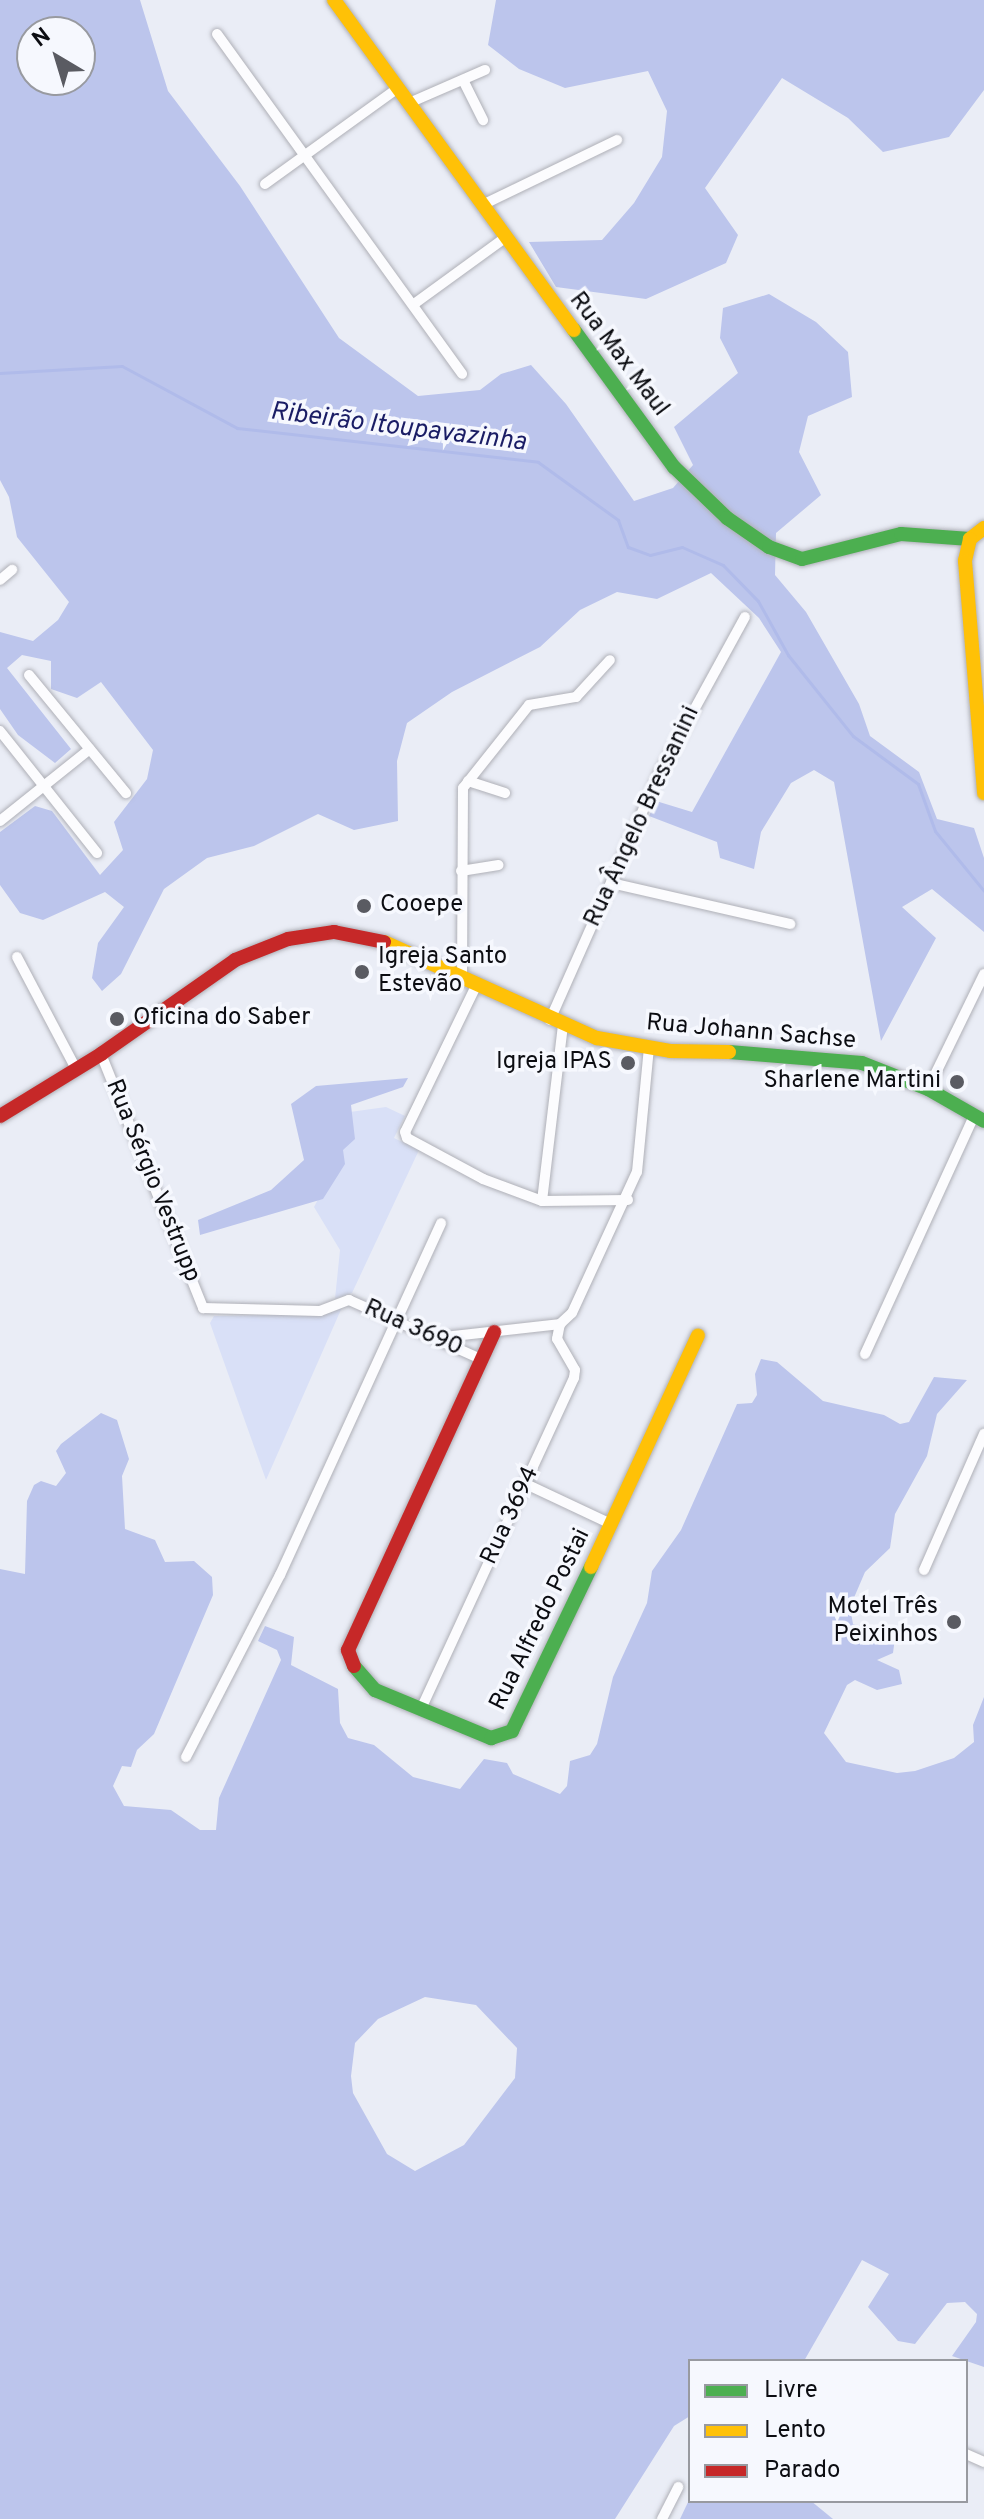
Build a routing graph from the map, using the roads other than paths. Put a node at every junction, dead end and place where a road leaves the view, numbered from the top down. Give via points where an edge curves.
1 (334, 0) edge
2 (217, 34) dead end
3 (485, 70) dead end
4 (463, 80) junction
5 (398, 88) junction
6 (409, 103) junction
7 (483, 120) dead end
8 (617, 140) dead end
9 (305, 155) junction
10 (265, 184) dead end
11 (482, 205) junction
12 (505, 238) junction
13 (414, 304) junction
14 (462, 374) dead end
15 (984, 528) edge
16 (970, 539) junction
17 (12, 570) dead end
18 (0, 580) edge
19 (745, 617) dead end
20 (610, 660) dead end
21 (29, 675) dead end
22 (0, 731) edge
23 (90, 749) junction
24 (468, 781) junction
25 (44, 786) junction
26 (126, 793) dead end
27 (505, 793) dead end
28 (984, 793) edge
29 (0, 821) edge
30 (97, 853) dead end
31 (499, 865) dead end
32 (461, 871) junction
33 (611, 883) junction
34 (790, 924) dead end
35 (17, 957) dead end
36 (984, 974) edge
37 (469, 982) junction
38 (556, 1023) junction
39 (649, 1048) junction
40 (101, 1054) junction
41 (76, 1069) junction
42 (928, 1089) junction
43 (0, 1116) edge
44 (979, 1118) edge
45 (628, 1200) junction
46 (542, 1201) junction
47 (441, 1223) dead end
48 (345, 1300) joint
49 (394, 1320) junction
50 (560, 1324) junction
51 (494, 1332) junction
52 (698, 1335) dead end
53 (434, 1338) junction
54 (865, 1354) dead end
55 (481, 1359) junction
56 (984, 1434) edge
57 (526, 1484) junction
58 (611, 1524) junction
59 (924, 1570) dead end
60 (421, 1709) junction
61 (186, 1757) dead end
62 (678, 2487) dead end
63 (662, 2519) edge

1 - 5 street, Rua Max Maul
2 - 9 street
3 - 4 street
4 - 6 street
4 - 7 street
5 - 6 street, Rua Max Maul
5 - 9 street
6 - 11 street, Rua Max Maul
8 - 11 street
9 - 10 street
9 - 13 street
11 - 12 street, Rua Max Maul
12 - 13 street
12 - 16 street, Rua Max Maul via 674,467 744,532 802,559 882,536
13 - 14 street
15 - 16 street
16 - 28 street via 966,590
17 - 18 street
19 - 33 street, Rua Ângelo Bressanini via 659,774
20 - 24 street via 576,697 529,705
21 - 23 street
22 - 25 street
23 - 25 street
23 - 26 street
24 - 27 street
24 - 32 street via 460,798
25 - 29 street
25 - 30 street
31 - 32 street
32 - 37 street
33 - 34 street
33 - 38 street, Rua Ângelo Bressanini
35 - 41 street
36 - 42 street
37 - 38 street, Rua Johann Sachse
37 - 40 street, Rua Johann Sachse via 397,944 368,936 334,932 288,939 235,960
37 - 46 street via 405,1135 483,1179
38 - 39 street, Rua Johann Sachse
38 - 46 street, Rua Ângelo Bressanini
39 - 42 street, Rua Johann Sachse via 838,1058 876,1066
39 - 45 street via 643,1141
40 - 41 street, Rua Johann Sachse
40 - 48 street, Rua Sérgio Vestrupp via 203,1308 320,1311
41 - 43 street, Rua Johann Sachse
42 - 44 street, Rua Johann Sachse
44 - 54 street
45 - 46 street
45 - 50 street via 572,1313
47 - 49 street
48 - 49 street, Rua 3690
49 - 53 street, Rua 3690
49 - 61 street via 280,1575
50 - 51 street
50 - 57 street, Rua 3694 via 557,1339 575,1370 574,1378
51 - 53 street
51 - 55 street, Rua Alfredo Postai
52 - 58 street, Rua Alfredo Postai
53 - 55 street, Rua 3690
55 - 60 street, Rua Alfredo Postai via 349,1638 352,1662 365,1683
56 - 59 street
57 - 58 street
57 - 60 street, Rua 3694
58 - 60 street, Rua Alfredo Postai via 512,1731 491,1738
62 - 63 street

